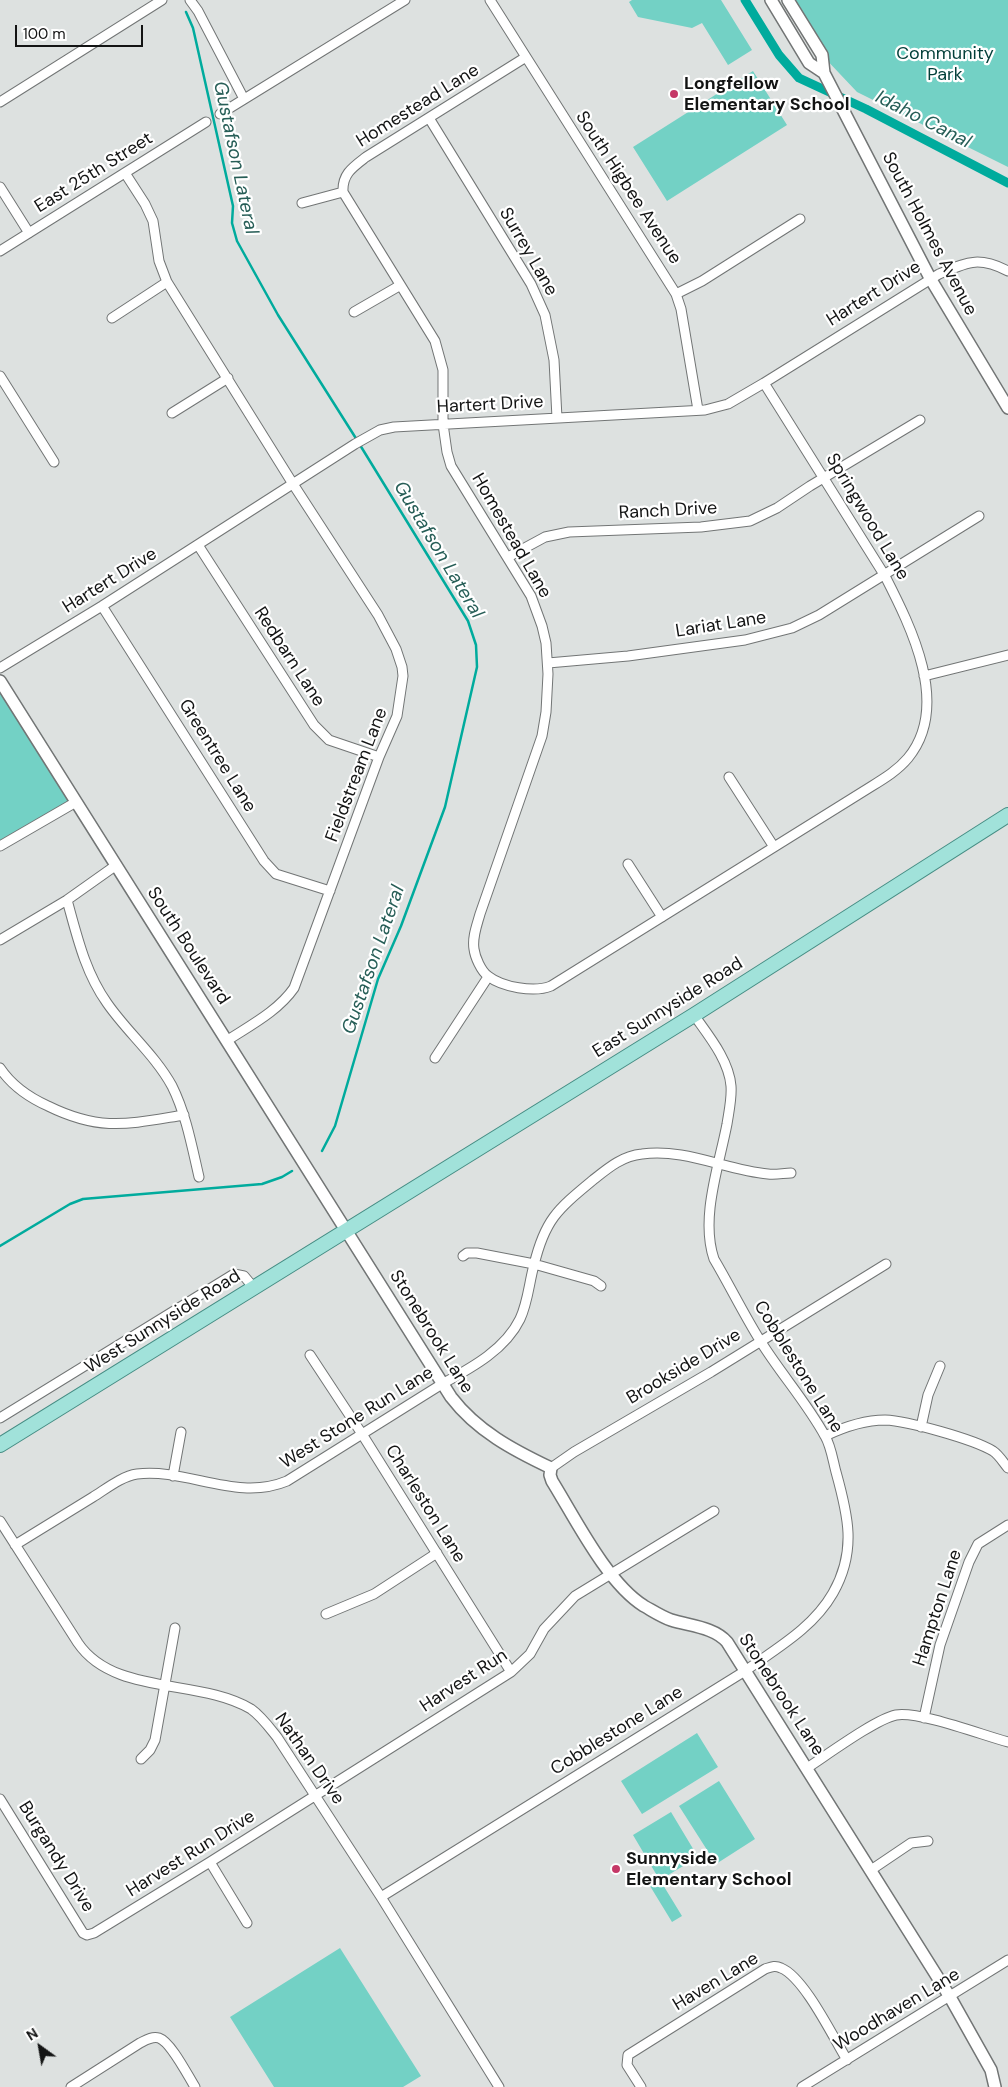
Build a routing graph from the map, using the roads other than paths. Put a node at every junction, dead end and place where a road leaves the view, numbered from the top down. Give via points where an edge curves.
1 (162, 0) edge
2 (190, 0) edge
3 (405, 0) edge
4 (490, 0) edge
5 (771, 0) edge
6 (788, 0) edge
7 (526, 57) junction
8 (824, 73) junction
9 (244, 99) junction
10 (0, 102) edge
11 (220, 114) dead end
12 (429, 118) junction
13 (206, 122) dead end
14 (124, 173) junction
15 (0, 187) edge
16 (343, 192) junction
17 (302, 203) dead end
18 (800, 219) dead end
19 (29, 233) junction
20 (0, 251) edge
21 (1008, 271) edge
22 (930, 278) junction
23 (167, 282) junction
24 (399, 286) junction
25 (676, 294) junction
26 (354, 312) dead end
27 (112, 318) dead end
28 (0, 376) edge
29 (228, 378) junction
30 (764, 383) junction
31 (1008, 408) edge
32 (698, 410) junction
33 (172, 414) dead end
34 (557, 418) junction
35 (920, 420) dead end
36 (443, 424) junction
37 (54, 462) dead end
38 (824, 478) junction
39 (293, 484) junction
40 (980, 516) dead end
41 (198, 544) junction
42 (508, 557) junction
43 (885, 576) junction
44 (102, 606) junction
45 (1008, 655) edge
46 (548, 663) junction
47 (0, 668) edge
48 (924, 676) junction
49 (0, 681) edge
50 (379, 757) junction
51 (729, 777) dead end
52 (76, 802) junction
53 (1008, 814) edge
54 (0, 846) edge
55 (774, 847) junction
56 (628, 864) dead end
57 (115, 866) junction
58 (330, 891) junction
59 (67, 900) junction
60 (662, 917) junction
61 (0, 940) edge
62 (486, 974) junction
63 (694, 1015) junction
64 (228, 1040) junction
65 (435, 1058) dead end
66 (0, 1068) edge
67 (184, 1115) junction
68 (719, 1164) junction
69 (791, 1173) dead end
70 (199, 1177) dead end
71 (346, 1229) junction
72 (462, 1256) dead end
73 (534, 1264) junction
74 (886, 1264) dead end
75 (600, 1286) dead end
76 (254, 1288) junction
77 (760, 1341) junction
78 (310, 1355) dead end
79 (940, 1366) dead end
80 (442, 1384) junction
81 (0, 1418) edge
82 (921, 1427) junction
83 (182, 1432) dead end
84 (362, 1434) junction
85 (825, 1436) junction
86 (0, 1445) edge
87 (551, 1468) junction
88 (1008, 1468) edge
89 (173, 1476) junction
90 (714, 1511) dead end
91 (0, 1521) edge
92 (1008, 1525) edge
93 (15, 1545) junction
94 (437, 1553) junction
95 (612, 1574) junction
96 (326, 1614) dead end
97 (175, 1628) dead end
98 (745, 1671) junction
99 (511, 1672) junction
100 (166, 1686) junction
101 (924, 1718) junction
102 (1008, 1742) edge
103 (141, 1759) dead end
104 (807, 1768) junction
105 (315, 1794) junction
106 (0, 1799) edge
107 (928, 1841) dead end
108 (210, 1862) junction
109 (871, 1870) junction
110 (381, 1896) junction
111 (247, 1923) dead end
112 (83, 1933) joint
113 (1008, 1960) edge
114 (950, 1997) junction
115 (847, 2060) junction
116 (71, 2087) edge
117 (195, 2087) edge
118 (499, 2087) edge
119 (641, 2087) edge
120 (802, 2087) edge
121 (995, 2087) edge

1 - 10 street
2 - 9 street
3 - 9 street
4 - 7 street, South Higbee Avenue
5 - 8 street, South Holmes Avenue via 809,63
6 - 8 street, South Holmes Avenue via 822,55
7 - 12 street, Homestead Lane
7 - 25 street, South Higbee Avenue
8 - 22 street, South Holmes Avenue
9 - 11 street
12 - 16 street, Homestead Lane via 348,170 342,184
12 - 34 street, Surrey Lane via 531,284 545,315 554,360
13 - 14 street, East 25th Street
14 - 19 street, East 25th Street
14 - 23 street, Fieldstream Lane via 153,221 159,261
15 - 19 street
16 - 17 street
16 - 24 street, Homestead Lane
18 - 25 street
19 - 20 street, East 25th Street
21 - 22 street, Hartert Drive via 979,261
22 - 30 street, Hartert Drive
22 - 31 street, South Holmes Avenue
23 - 27 street
23 - 29 street, Fieldstream Lane
24 - 26 street
24 - 36 street, Homestead Lane via 435,341 441,358
25 - 32 street, South Higbee Avenue via 682,309
28 - 37 street
29 - 33 street
29 - 39 street, Fieldstream Lane
30 - 32 street, Hartert Drive via 728,404
30 - 38 street, Springwood Lane
32 - 34 street, Hartert Drive
34 - 36 street, Hartert Drive
35 - 38 street, Ranch Drive
36 - 39 street, Hartert Drive via 380,430
36 - 42 street, Homestead Lane via 451,466
38 - 42 street, Ranch Drive via 750,521 701,527 569,532 546,537
38 - 43 street, Springwood Lane
39 - 41 street, Hartert Drive
39 - 50 street, Fieldstream Lane via 378,615 396,649 403,676 400,704 398,716
40 - 43 street, Lariat Lane
41 - 44 street, Hartert Drive
41 - 50 street, Redbarn Lane via 314,726 328,740
42 - 46 street, Homestead Lane via 531,596 542,626
43 - 46 street, Lariat Lane via 819,615 771,635 628,656
43 - 48 street, Springwood Lane via 914,639
44 - 47 street, Hartert Drive
44 - 58 street, Greentree Lane via 264,861 276,874
45 - 48 street
46 - 62 street, Homestead Lane via 542,736 480,914 474,940 476,957
48 - 55 street, Springwood Lane via 927,715 920,740 908,758 872,786
49 - 52 street, South Boulevard
50 - 58 street, Fieldstream Lane
51 - 55 street
52 - 54 street
52 - 57 street, South Boulevard
53 - 63 main road, East Sunnyside Road
55 - 60 street, Springwood Lane
56 - 60 street
57 - 59 street
57 - 64 street, South Boulevard
58 - 64 street, Fieldstream Lane via 294,988 275,1008
59 - 61 street
59 - 67 street via 84,960 96,987 160,1066
60 - 62 street, Springwood Lane via 543,989 522,989
62 - 65 street
63 - 68 street, Cobblestone Lane via 726,1065 731,1085
63 - 71 main road, East Sunnyside Road
64 - 71 street, South Boulevard
66 - 67 street via 22,1092 70,1117 90,1122 132,1124
67 - 70 street
68 - 69 street, West Stone Run Lane via 769,1174
68 - 73 street, West Stone Run Lane via 663,1152 641,1154 616,1162 561,1206 545,1231
68 - 77 street, Cobblestone Lane via 709,1207 711,1249
71 - 76 main road, West Sunnyside Road
71 - 80 street, Stonebrook Lane
72 - 73 street via 477,1253
73 - 75 street via 594,1281
73 - 80 street, West Stone Run Lane via 528,1297 515,1326 497,1348
74 - 77 street, Brookside Drive
76 - 81 street via 244,1276 234,1274
76 - 86 main road, West Sunnyside Road
77 - 85 street, Cobblestone Lane
77 - 87 street, Brookside Drive
78 - 84 street, Charleston Lane
79 - 82 street via 928,1396
80 - 84 street, West Stone Run Lane
80 - 87 street, Stonebrook Lane via 462,1412 476,1424 500,1442
82 - 85 street via 884,1420 848,1425
82 - 88 street via 993,1451
83 - 89 street
84 - 89 street, West Stone Run Lane via 276,1485 235,1487
84 - 94 street, Charleston Lane
85 - 98 street, Cobblestone Lane via 847,1514 846,1558 839,1582 814,1619
87 - 95 street, Stonebrook Lane via 552,1481
89 - 93 street, West Stone Run Lane via 134,1474
90 - 95 street, Harvest Run
91 - 93 street, Nathan Drive
92 - 101 street, Hampton Lane via 978,1544 969,1562 940,1645
93 - 100 street, Nathan Drive via 89,1657 126,1676
94 - 96 street via 374,1594
94 - 99 street, Charleston Lane
95 - 98 street, Stonebrook Lane via 643,1605 670,1619 722,1636
95 - 99 street, Harvest Run via 580,1592 564,1606 544,1629 530,1654
97 - 100 street
98 - 104 street, Stonebrook Lane
98 - 110 street, Cobblestone Lane
99 - 105 street, Harvest Run
100 - 103 street via 155,1740
100 - 105 street, Nathan Drive via 222,1696 257,1713 277,1736
101 - 102 street
101 - 104 street via 890,1717
104 - 109 street, Stonebrook Lane
105 - 108 street, Harvest Run Drive
105 - 110 street, Nathan Drive
106 - 112 street, Burgandy Drive
107 - 109 street via 911,1843
108 - 111 street
108 - 112 street, Harvest Run Drive via 94,1933 87,1936
109 - 114 street, Stonebrook Lane
110 - 118 street, Nathan Drive
113 - 114 street, Woodhaven Lane
114 - 115 street, Woodhaven Lane
114 - 121 street, Stonebrook Lane via 991,2070
115 - 119 street, Haven Lane via 803,1988 783,1969 772,1966 628,2055 627,2065
115 - 120 street, Woodhaven Lane
116 - 117 street via 152,2038 163,2040

